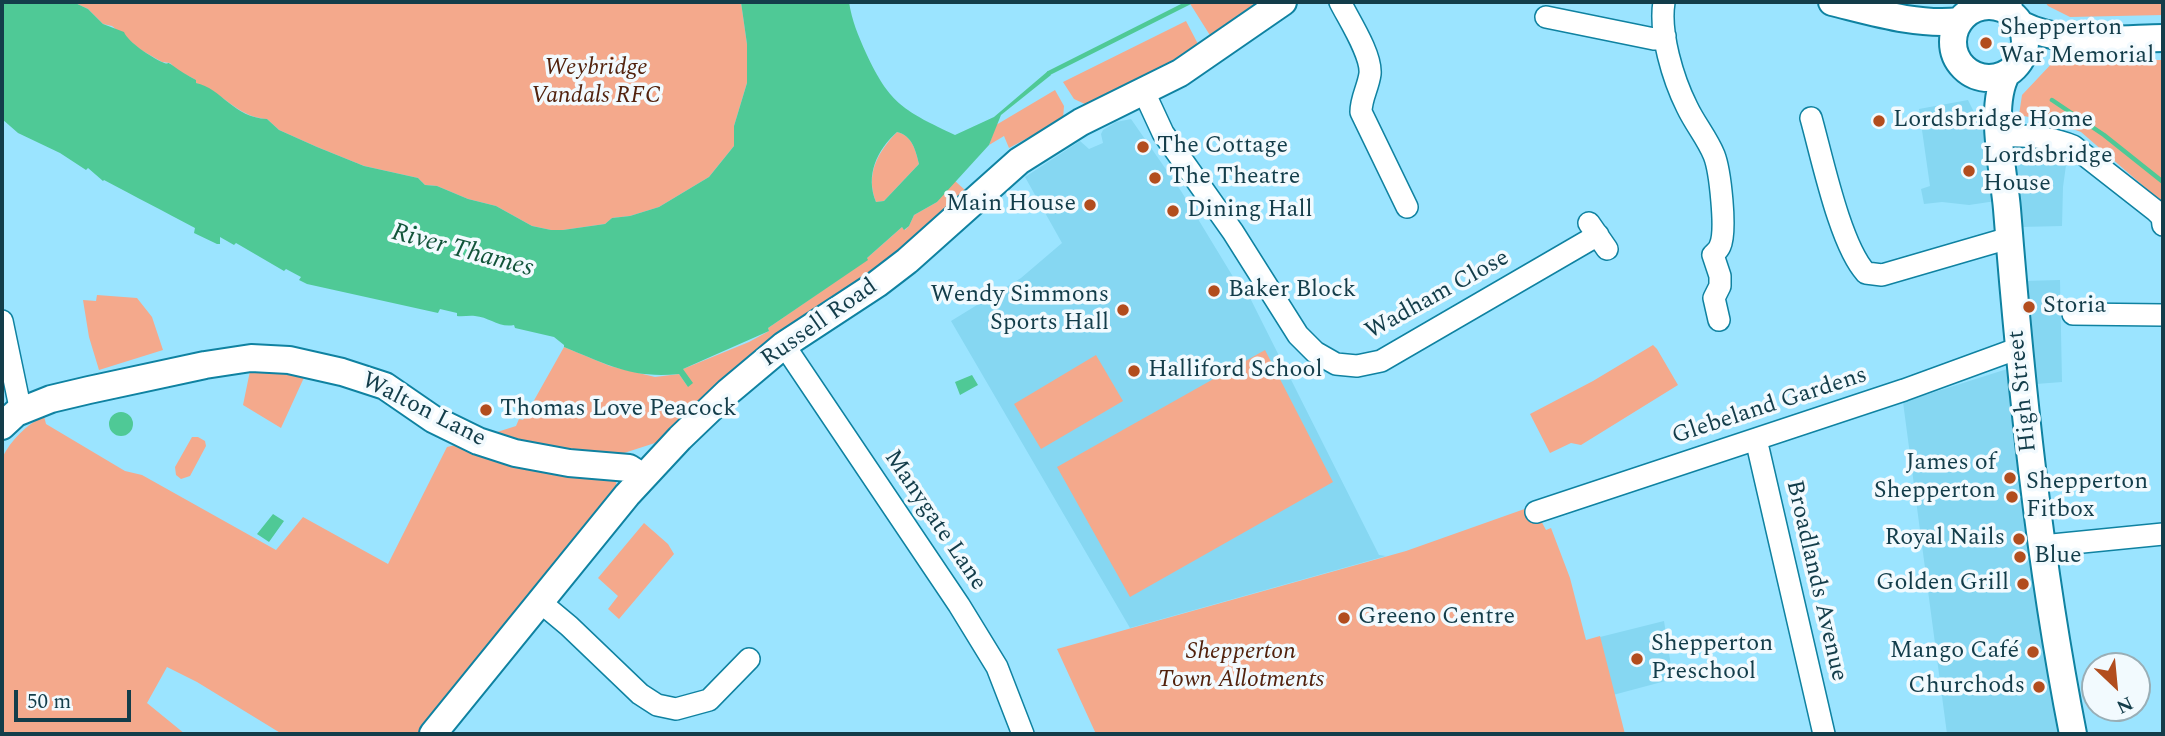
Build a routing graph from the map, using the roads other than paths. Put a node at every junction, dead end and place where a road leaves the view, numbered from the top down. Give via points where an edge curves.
1 (1283, 2) edge
2 (1340, 2) edge
3 (1664, 2) edge
4 (1832, 2) edge
5 (2005, 9) edge
6 (1878, 13) junction
7 (1546, 17) dead end
8 (1960, 21) junction
9 (1665, 36) junction
10 (2163, 38) edge
11 (2078, 39) junction
12 (1955, 53) junction
13 (2015, 63) junction
14 (1975, 76) junction
15 (1144, 92) junction
16 (1811, 118) dead end
17 (2000, 133) junction
18 (1407, 206) dead end
19 (2162, 221) edge
20 (1598, 236) dead end
21 (2009, 238) junction
22 (2073, 314) dead end
23 (2163, 315) edge
24 (1719, 320) dead end
25 (2, 321) edge
26 (784, 345) junction
27 (2019, 348) junction
28 (11, 419) edge
29 (1756, 439) junction
30 (643, 477) junction
31 (1536, 512) dead end
32 (2163, 534) edge
33 (2042, 546) junction
34 (539, 601) junction
35 (750, 659) dead end
36 (433, 734) edge
37 (1023, 734) edge
38 (1824, 734) edge
39 (2073, 734) edge

1 - 15 main road, Russell Road via 1180,73
2 - 18 street via 1370,66 1361,113
3 - 9 street
4 - 6 main road
5 - 8 main road via 1969,12
5 - 11 main road via 2040,33
5 - 13 main road via 2025,44
6 - 8 main road
6 - 12 main road
7 - 9 street via 1654,39
8 - 12 main road
9 - 24 street via 1676,82 1717,167 1723,201 1721,245 1713,255 1720,276 1714,298
10 - 11 main road
11 - 13 main road via 2042,46
12 - 14 main road
13 - 14 main road via 1996,77
13 - 17 main road, High Street via 1999,93
14 - 17 main road, High Street
15 - 20 street, Wadham Close via 1163,133 1298,335 1336,364 1381,361
15 - 26 main road, Russell Road via 1082,122 1019,161 907,261
16 - 21 street via 1837,212 1866,273 1882,275
17 - 19 street via 2073,146 2157,211
17 - 21 main road, High Street
21 - 27 main road, High Street
22 - 23 street
25 - 28 street
26 - 30 main road, Russell Road via 728,392
26 - 37 street, Manygate Lane via 991,657
27 - 29 street, Glebeland Gardens
27 - 33 main road, High Street
28 - 30 main road, Walton Lane via 51,399 205,365 251,358 289,360 384,386 433,419 478,441 569,463 629,468
29 - 31 street, Glebeland Gardens
29 - 38 street, Broadlands Avenue
30 - 34 main road, Russell Road
32 - 33 street
33 - 39 main road, High Street
34 - 35 street via 657,705 676,709 709,699
34 - 36 main road, Russell Road

